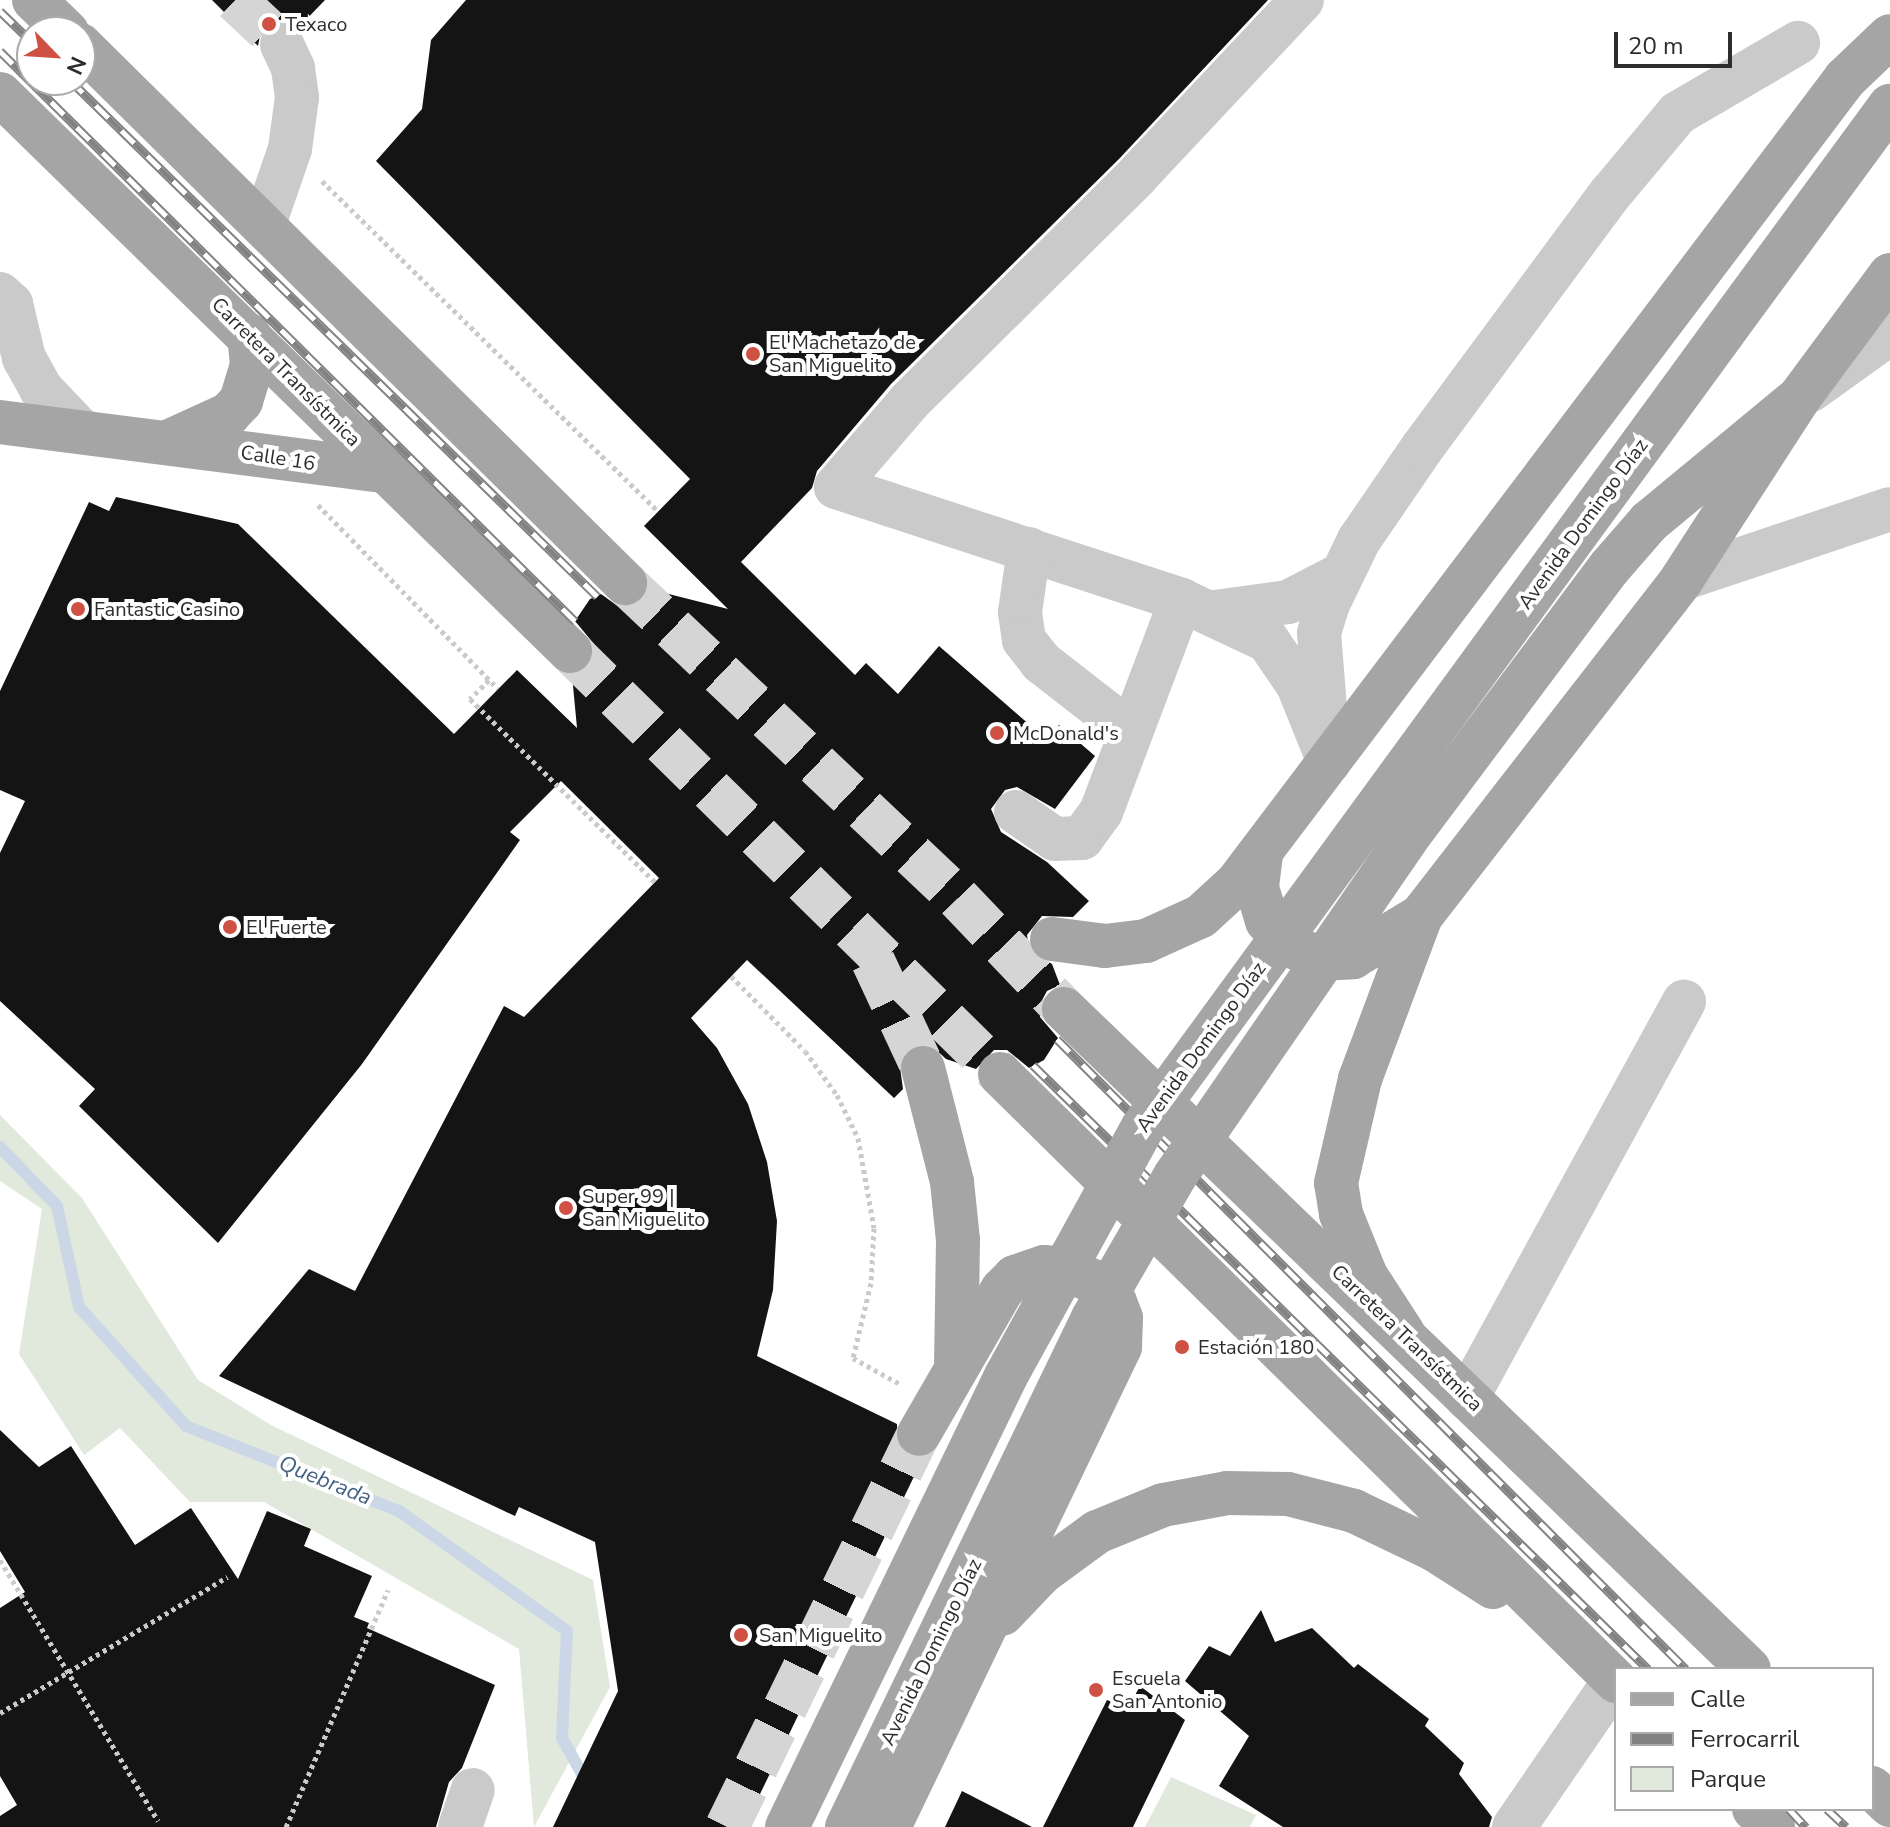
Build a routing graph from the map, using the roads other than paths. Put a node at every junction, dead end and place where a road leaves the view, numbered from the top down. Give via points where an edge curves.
1 (34, 0) edge
2 (1302, 0) edge
3 (50, 16) edge
4 (1890, 36) edge
5 (1798, 43) dead end
6 (282, 44) tunnel mouth
7 (96, 61) edge
8 (0, 94) edge
9 (1890, 106) edge
10 (264, 224) junction
11 (1890, 275) edge
12 (0, 294) edge
13 (1890, 333) edge
14 (249, 335) junction
15 (1799, 398) junction
16 (0, 422) edge
17 (81, 431) junction
18 (170, 441) junction
19 (388, 472) junction
20 (1890, 509) edge
21 (1029, 549) junction
22 (1342, 574) junction
23 (1682, 579) junction
24 (625, 583) tunnel mouth
25 (1198, 606) junction
26 (570, 651) tunnel mouth
27 (1130, 731) junction
28 (1329, 762) junction
29 (1016, 812) dead end
30 (1261, 854) junction
31 (1421, 916) junction
32 (1052, 939) dead end
33 (1684, 1001) dead end
34 (1064, 1009) tunnel mouth
35 (923, 1068) tunnel mouth
36 (1000, 1074) tunnel mouth
37 (1403, 1333) junction
38 (1467, 1398) junction
39 (1563, 1630) junction
40 (1747, 1667) edge
41 (1614, 1678) edge
42 (1614, 1683) edge
43 (953, 1690) junction
44 (1874, 1790) edge
45 (1890, 1805) edge
46 (1756, 1811) edge
47 (787, 1827) edge
48 (847, 1827) edge
49 (889, 1827) edge
50 (1514, 1827) edge
51 (1773, 1827) edge

1 - 3 main road
2 - 21 street via 1137,176 909,402 836,487
4 - 28 main road via 1845,79
5 - 22 street via 1678,113 1611,193 1422,448
6 - 10 street via 293,68 297,97 290,149
7 - 10 main road
8 - 14 main road, Carretera Transístmica
9 - 47 main road, Avenida Domingo Díaz, bridge via 1143,1127 1006,1376
10 - 24 main road
11 - 15 main road
12 - 17 street via 11,304 24,358 41,389
13 - 15 street
14 - 18 main road, Calle 16 via 252,364 241,401 229,414
14 - 19 main road, Carretera Transístmica
15 - 23 main road
15 - 48 main road, Avenida Domingo Díaz, bridge via 1649,522 1609,568 1413,830 1175,1176 1086,1332
16 - 17 main road, Calle 16
17 - 18 main road, Calle 16
18 - 19 main road, Calle 16
19 - 26 main road, Carretera Transístmica
20 - 23 street
21 - 25 street
21 - 27 street via 1020,612 1024,640 1041,662
22 - 25 street via 1288,602
22 - 28 street via 1319,633
23 - 31 main road
25 - 27 street
25 - 28 street via 1268,641 1286,663
27 - 29 street via 1101,812 1082,838 1055,839
28 - 30 main road
30 - 31 main road via 1257,888 1267,921 1289,945 1320,959 1353,957
30 - 32 main road via 1219,901 1166,935 1126,946
31 - 37 main road via 1360,1079 1336,1183 1341,1214 1366,1276
33 - 38 street
34 - 37 main road, Carretera Transístmica
35 - 43 main road via 957,1226 937,1401 1002,1290 1030,1270 1061,1268 1093,1281 1115,1302 1121,1318 1120,1347
36 - 39 main road
37 - 38 main road, Carretera Transístmica
38 - 40 main road, Carretera Transístmica
39 - 41 main road
39 - 43 main road via 1435,1550 1354,1511 1288,1494 1227,1493 1136,1514 1070,1550 1005,1610
42 - 50 street
43 - 49 main road
44 - 45 main road
46 - 51 main road

